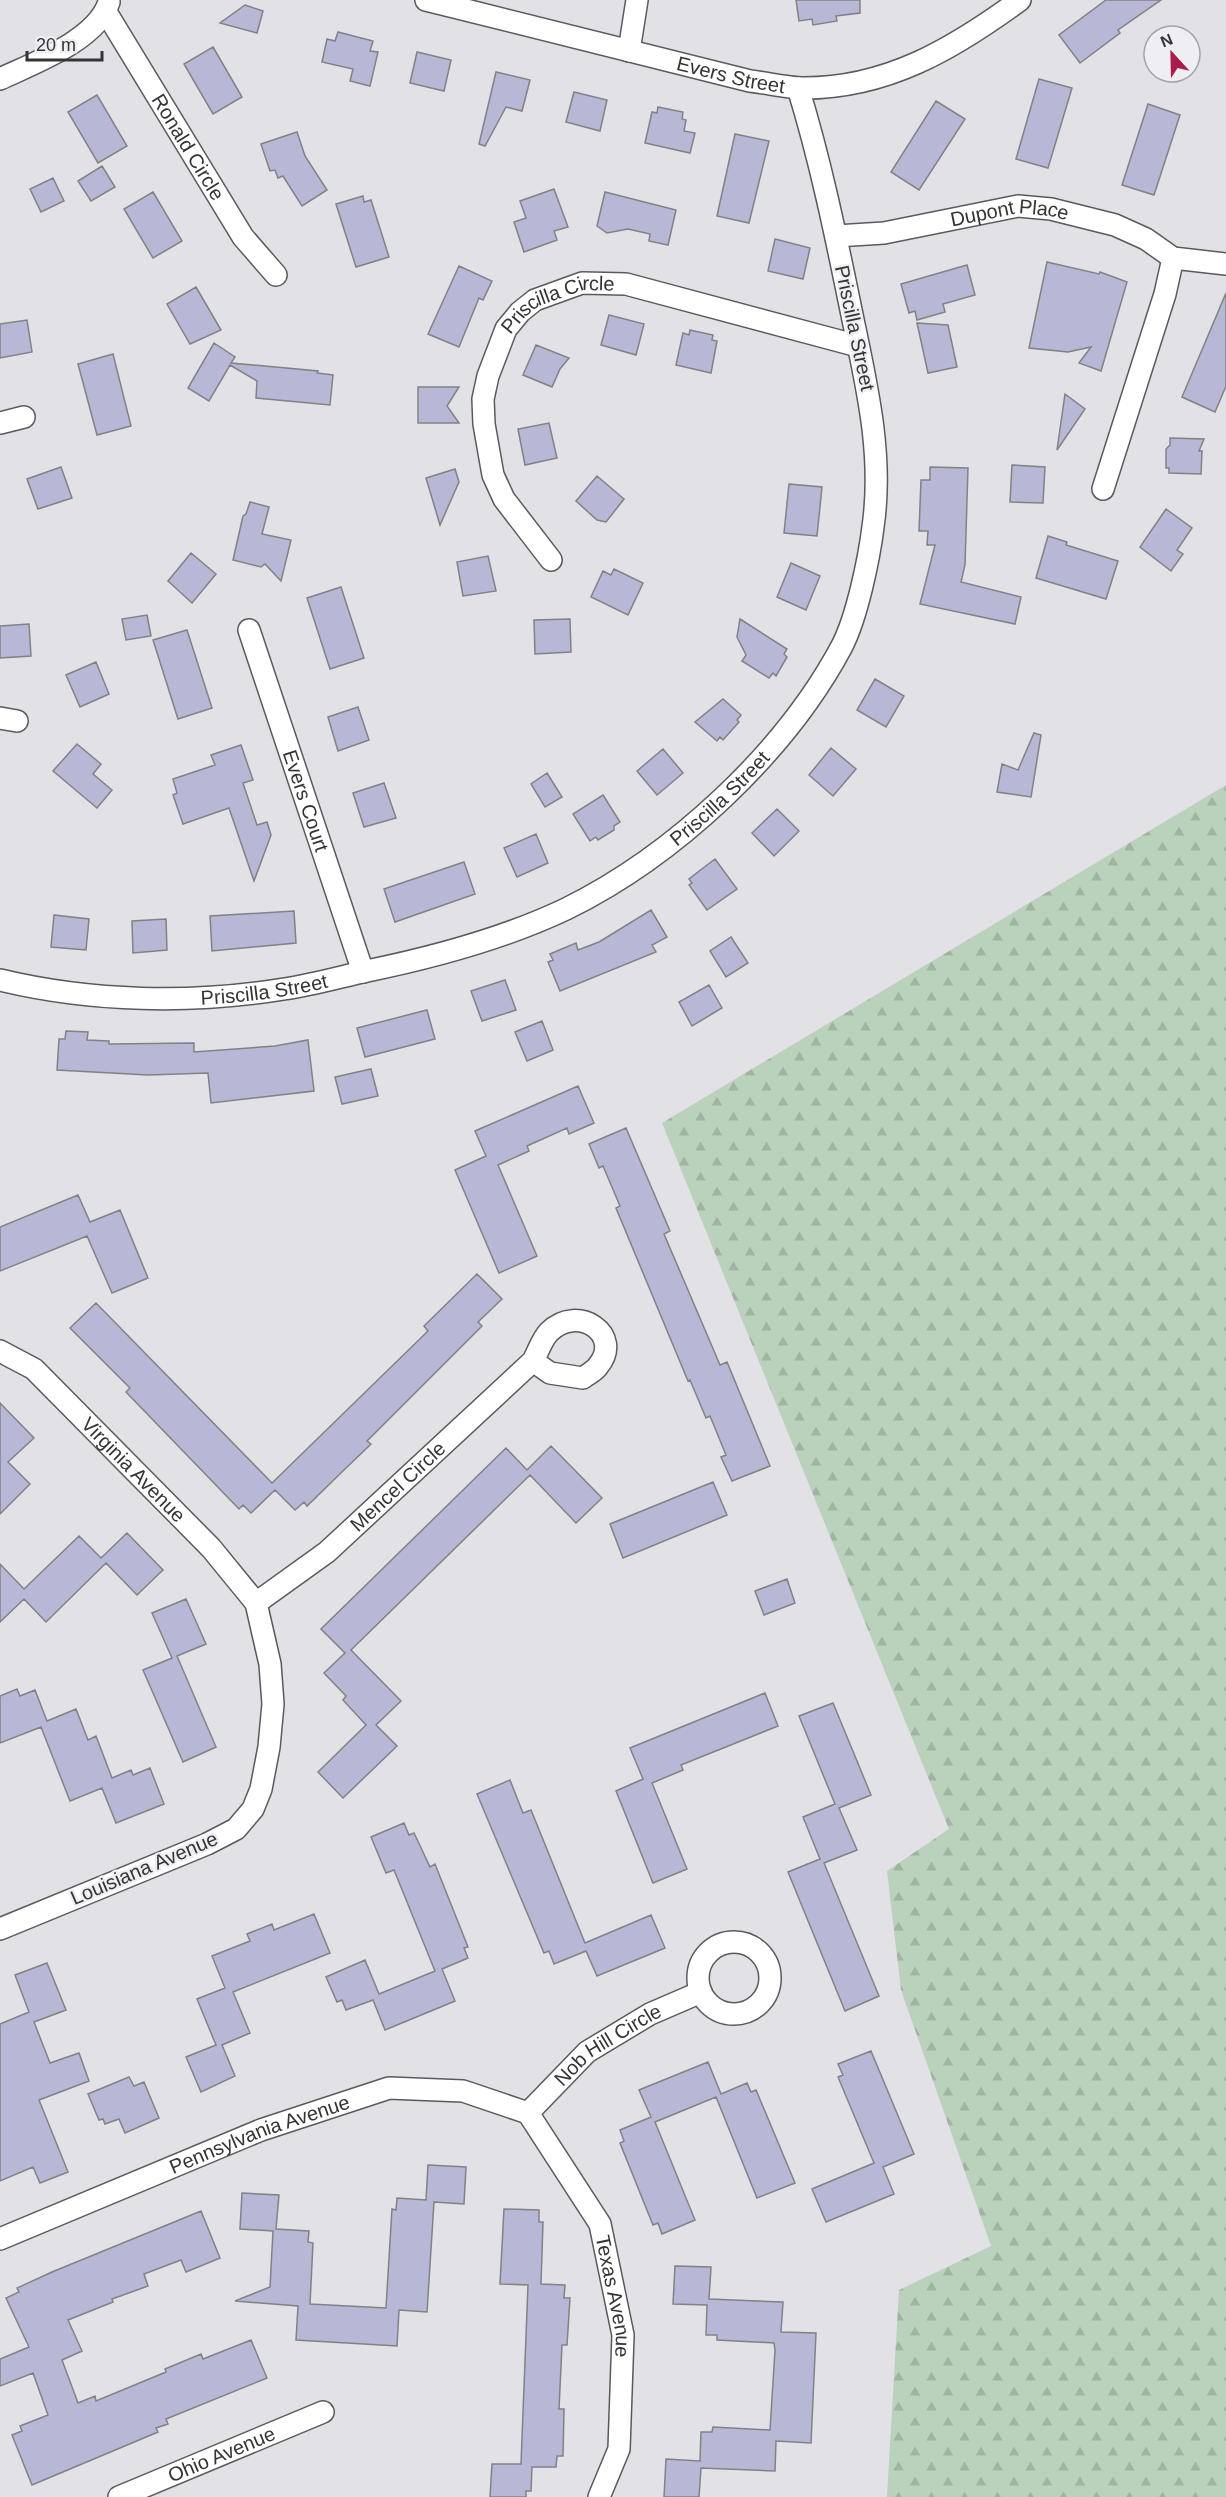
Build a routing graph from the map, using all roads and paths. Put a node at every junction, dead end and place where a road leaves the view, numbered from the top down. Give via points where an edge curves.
1 (426, 0) edge
2 (638, 0) edge
3 (1020, 0) edge
4 (108, 6) edge
5 (629, 51) junction
6 (0, 79) edge
7 (798, 88) junction
8 (836, 236) junction
9 (1173, 258) junction
10 (1226, 264) edge
11 (276, 275) dead end
12 (858, 345) junction
13 (24, 417) dead end
14 (0, 423) edge
15 (1102, 489) dead end
16 (550, 560) dead end
17 (249, 630) dead end
18 (363, 972) junction
19 (0, 980) edge
20 (0, 1351) edge
21 (533, 1361) dead end
22 (256, 1603) junction
23 (0, 1929) edge
24 (701, 1992) dead end
25 (528, 2113) junction
26 (0, 2239) edge
27 (323, 2412) dead end
28 (119, 2497) edge
29 (599, 2497) edge

1 - 5 street, Evers Street
2 - 5 street
3 - 7 street, Evers Street via 970,36 904,70 863,83
4 - 6 street via 96,24 73,42
4 - 11 street, Ronald Circle via 243,237
5 - 7 street, Evers Street via 750,81
7 - 8 street, Priscilla Street
8 - 9 street, Dupont Place via 884,233 1018,206 1051,209 1115,225 1146,239
8 - 12 street, Priscilla Street
9 - 10 street, Dupont Place
9 - 15 street
12 - 16 street, Priscilla Circle via 626,284 582,283 535,300 506,329 488,376 483,399 484,424 493,475 504,499
12 - 18 street, Priscilla Street via 874,420 878,475 873,528 843,643 797,712 754,766 674,839 610,884 564,909 492,938 414,962
13 - 14 street
17 - 18 street, Evers Court
18 - 19 street, Priscilla Street via 285,989 214,997 114,996
20 - 22 street, Virginia Avenue via 34,1369 211,1548
21 - 22 street, Mencel Circle via 327,1552
22 - 23 street, Louisiana Avenue via 270,1664 273,1704 269,1748 253,1809 236,1828 207,1844
24 - 25 street, Nob Hill Circle via 650,2014 587,2052
25 - 26 street, Pennsylvania Avenue via 463,2091 389,2088 261,2130
25 - 29 street, Texas Avenue via 600,2224 623,2335 619,2449
27 - 28 street, Ohio Avenue

